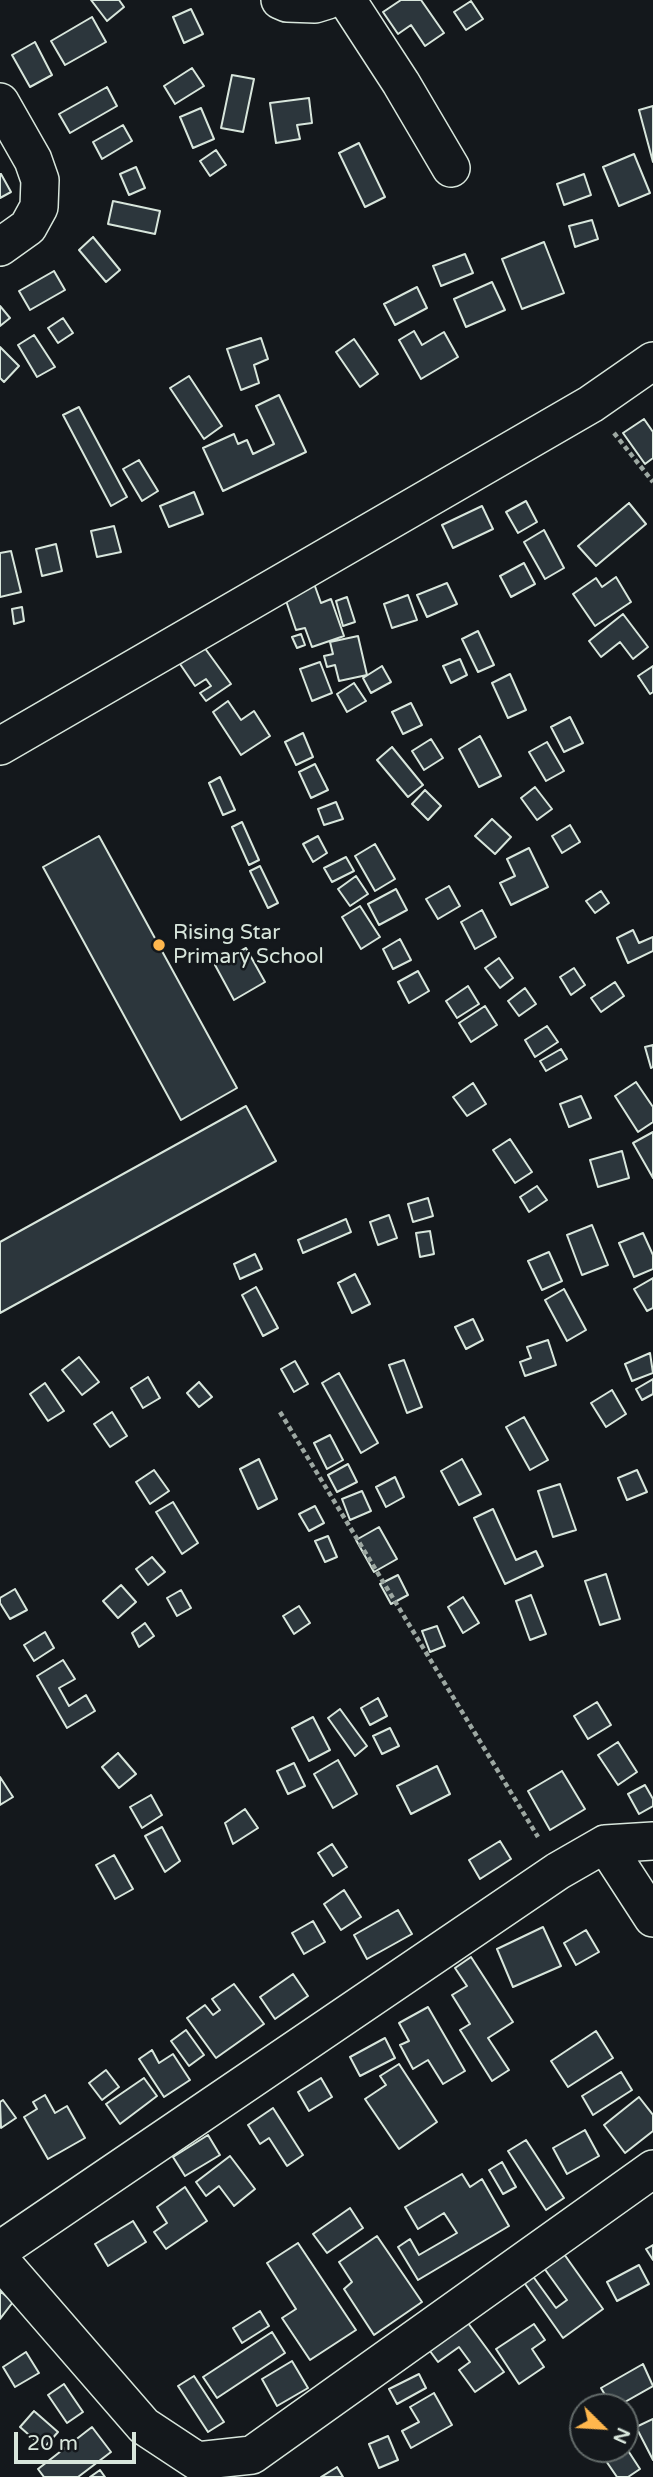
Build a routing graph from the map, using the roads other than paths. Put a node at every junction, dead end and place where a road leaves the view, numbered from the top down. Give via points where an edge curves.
1 (279, 0) edge
2 (328, 0) edge
3 (347, 0) edge
4 (0, 102) edge
5 (451, 168) dead end
6 (0, 247) edge
7 (653, 361) edge
8 (0, 746) edge
9 (653, 1841) edge
10 (605, 1844) junction
11 (653, 1918) edge
12 (653, 2169) edge
13 (0, 2250) edge
14 (0, 2260) edge

1 - 2 street via 316,4
3 - 5 street
4 - 6 street via 40,180 38,207 28,227
7 - 8 street via 591,404
9 - 10 street
10 - 11 street
10 - 13 street via 558,1871
12 - 14 street via 252,2455 197,2461 144,2426

